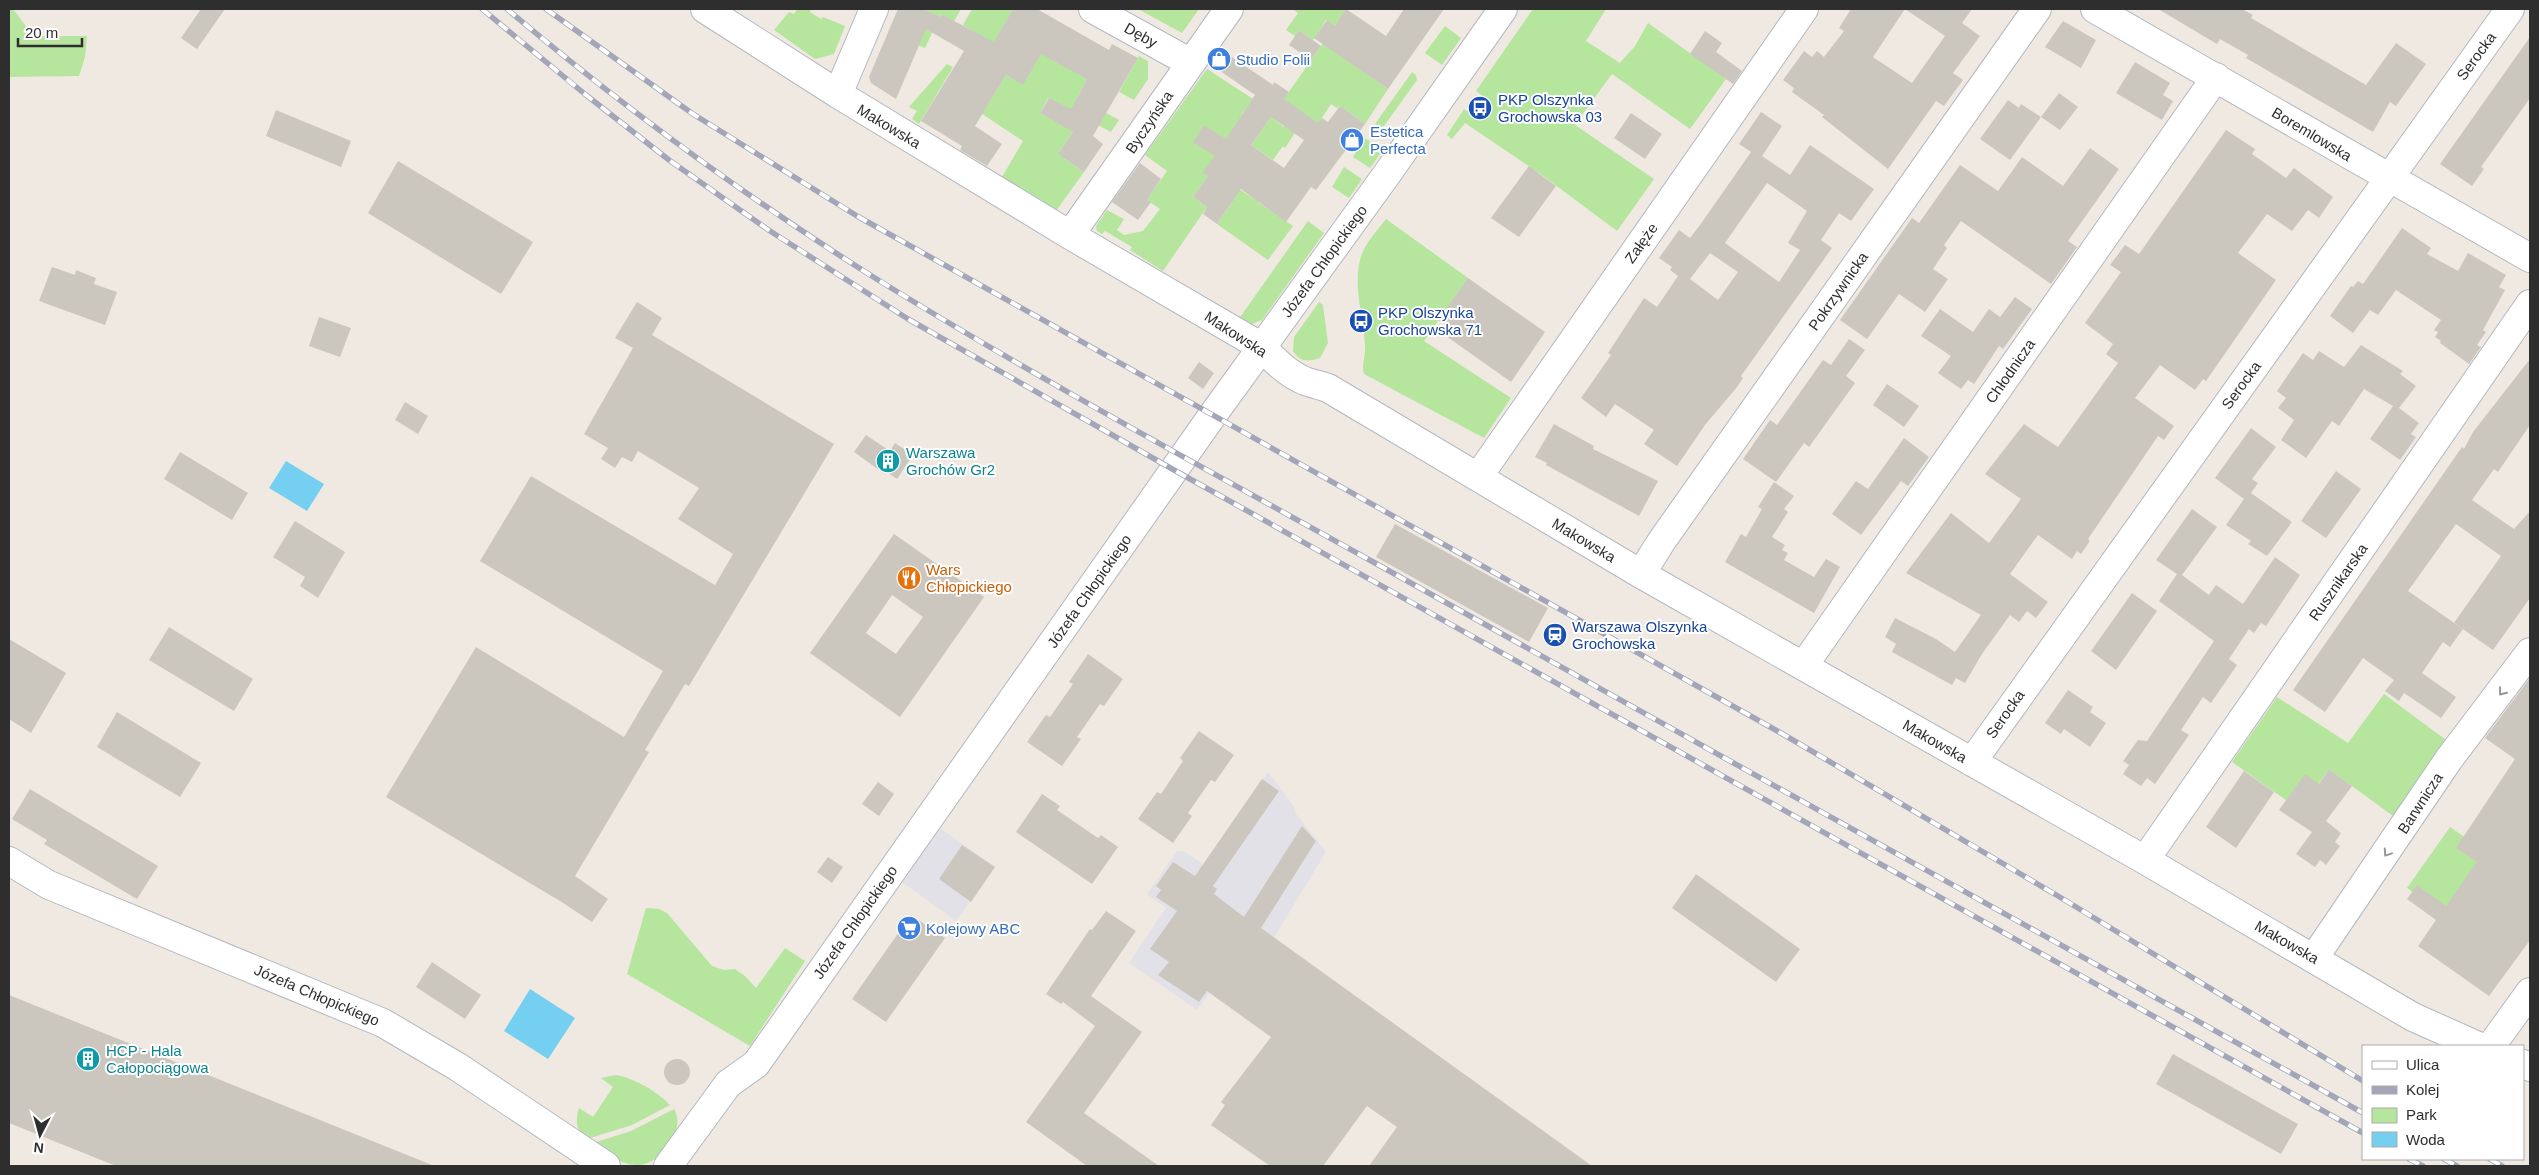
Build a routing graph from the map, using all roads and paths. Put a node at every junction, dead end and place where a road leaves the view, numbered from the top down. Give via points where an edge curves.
1 (705, 9) edge
2 (874, 9) edge
3 (1093, 9) edge
4 (1229, 9) edge
5 (1503, 9) edge
6 (1804, 9) edge
7 (2038, 9) edge
8 (2095, 9) edge
9 (2510, 9) edge
10 (1189, 62) junction
11 (2216, 77) junction
12 (838, 94) junction
13 (2389, 178) junction
14 (1070, 235) junction
15 (2530, 258) edge
16 (2530, 304) edge
17 (1262, 347) junction
18 (1478, 477) junction
19 (1641, 574) junction
20 (2530, 652) edge
21 (1804, 665) junction
22 (1972, 762) junction
23 (2145, 860) junction
24 (9, 862) edge
25 (2314, 958) junction
26 (2530, 992) edge
27 (2476, 1045) edge
28 (2492, 1045) edge
29 (606, 1166) edge
30 (668, 1166) edge

1 - 12 street, Makowska
2 - 12 street
3 - 10 street, Dęby
4 - 10 street, Byczyńska
5 - 17 street, Józefa Chłopickiego
6 - 18 street, Załęże
7 - 19 street, Pokrzywnicka via 1666,534
8 - 11 street, Boremlowska
9 - 13 street, Serocka
10 - 14 street, Byczyńska
11 - 13 street, Boremlowska
11 - 21 street, Chłodnicza
12 - 14 street, Makowska
13 - 15 street, Boremlowska
13 - 22 street, Serocka
14 - 17 street, Makowska
16 - 23 street, Rusznikarska
17 - 18 street, Makowska via 1293,374 1328,388
17 - 30 street, Józefa Chłopickiego via 756,1064 728,1084
18 - 19 street, Makowska
19 - 21 street, Makowska
20 -> 25 street, Barwnicza via 2449,759
21 - 22 street, Makowska
22 - 23 street, Makowska
23 - 25 street, Makowska
24 - 29 street, Józefa Chłopickiego via 49,886 383,1023 458,1068
25 - 27 street, Makowska via 2413,1017
26 - 28 street

